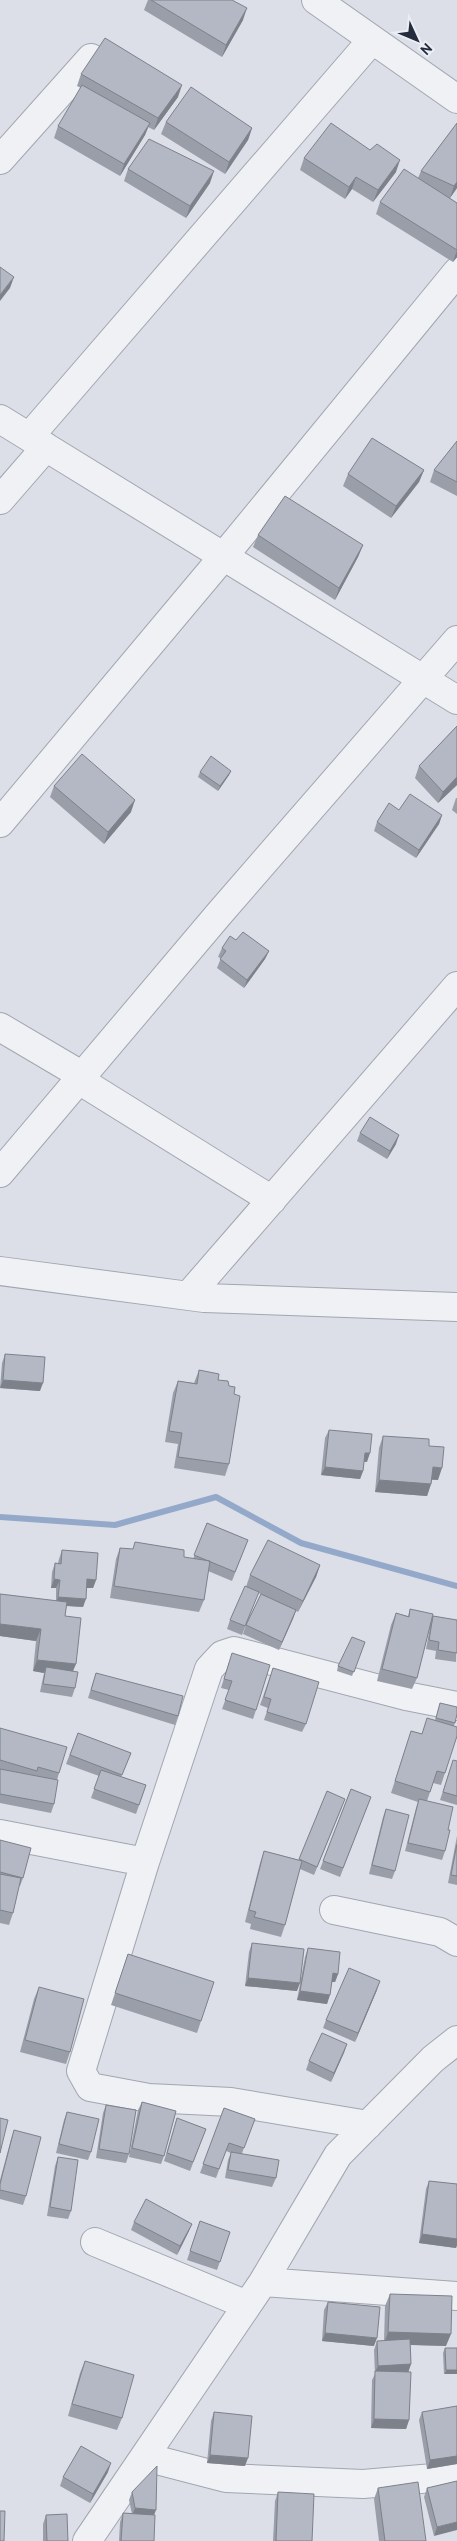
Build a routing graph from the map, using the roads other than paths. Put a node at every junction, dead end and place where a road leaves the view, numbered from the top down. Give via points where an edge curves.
1 (316, 0) edge
2 (372, 40) junction
3 (91, 58) edge
4 (457, 99) edge
5 (0, 160) edge
6 (457, 272) edge
7 (0, 419) edge
8 (37, 442) junction
9 (0, 500) edge
10 (223, 557) junction
11 (457, 640) edge
12 (423, 680) junction
13 (457, 700) edge
14 (0, 823) edge
15 (457, 986) edge
16 (0, 1027) edge
17 (81, 1078) junction
18 (0, 1173) edge
19 (272, 1200) junction
20 (0, 1271) edge
21 (189, 1295) junction
22 (456, 1306) edge
23 (457, 1706) edge
24 (0, 1834) edge
25 (144, 1862) junction
26 (334, 1910) dead end
27 (457, 1942) edge
28 (457, 2040) edge
29 (368, 2124) junction
30 (95, 2242) dead end
31 (263, 2282) junction
32 (457, 2296) edge
33 (247, 2305) junction
34 (145, 2457) junction
35 (457, 2476) edge
36 (87, 2541) edge

1 - 2 street
2 - 4 street
2 - 8 street
3 - 5 street
6 - 10 street
7 - 8 street
8 - 9 street
8 - 10 street
10 - 12 street
10 - 14 street
11 - 12 street
12 - 13 street
12 - 17 street
15 - 19 street
16 - 17 street
17 - 18 street
17 - 19 street
19 - 21 street
20 - 21 street
21 - 22 street
23 - 25 street via 406,1696 234,1651 222,1654 209,1669
24 - 25 street
25 - 29 street via 81,2071 90,2087 149,2098 231,2102
26 - 27 street via 440,1932
28 - 29 street via 433,2059
29 - 31 street via 338,2155
30 - 33 street
31 - 32 street
31 - 33 street
33 - 34 street
34 - 35 street via 226,2478 363,2484
34 - 36 street

